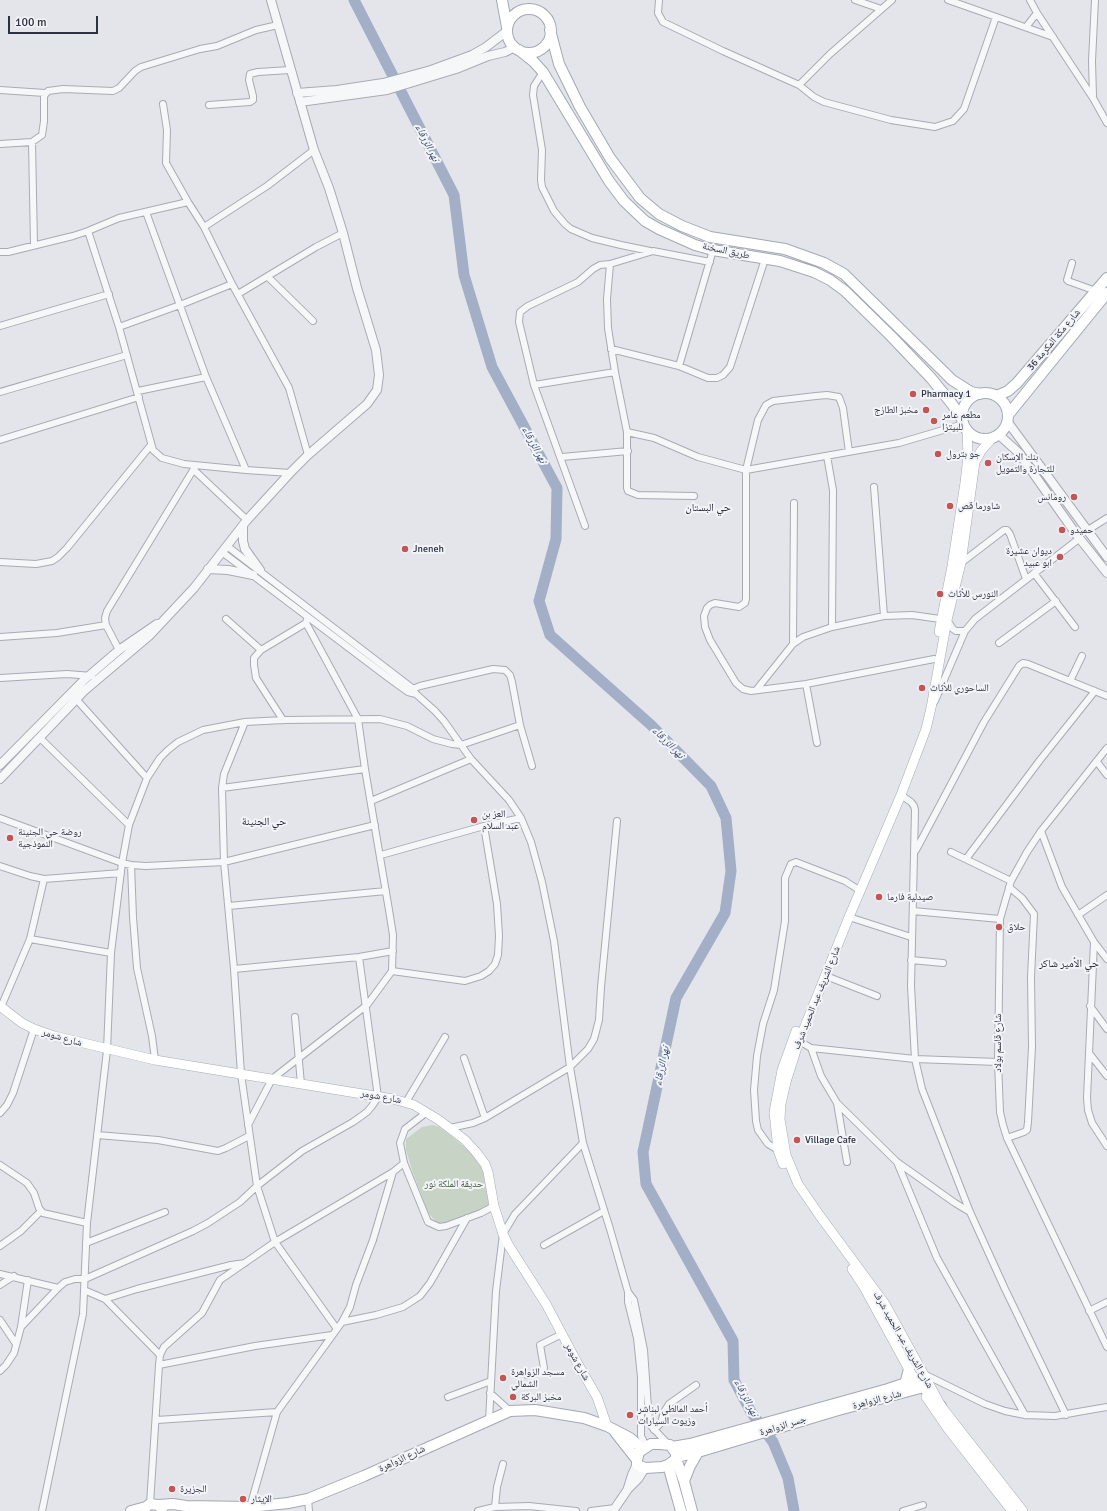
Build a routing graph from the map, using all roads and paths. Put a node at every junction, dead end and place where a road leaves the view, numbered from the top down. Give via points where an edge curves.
1 (271, 0) edge
2 (502, 0) edge
3 (528, 0) edge
4 (659, 0) edge
5 (855, 0) edge
6 (892, 0) edge
7 (948, 0) edge
8 (1030, 0) edge
9 (1095, 0) edge
10 (881, 9) junction
11 (539, 11) junction
12 (1037, 13) junction
13 (996, 17) junction
14 (278, 25) junction
15 (1026, 28) junction
16 (507, 29) junction
17 (550, 30) junction
18 (1053, 37) junction
19 (517, 48) junction
20 (290, 70) junction
21 (542, 72) junction
22 (408, 80) junction
23 (799, 85) junction
24 (385, 86) junction
25 (0, 90) edge
26 (45, 93) junction
27 (297, 93) junction
28 (1093, 98) junction
29 (300, 102) junction
30 (163, 104) dead end
31 (209, 105) dead end
32 (1107, 122) edge
33 (32, 142) junction
34 (0, 144) edge
35 (314, 150) junction
36 (188, 202) junction
37 (146, 212) junction
38 (204, 227) junction
39 (88, 231) junction
40 (343, 233) junction
41 (34, 245) junction
42 (713, 250) junction
43 (653, 251) junction
44 (0, 252) edge
45 (765, 259) junction
46 (710, 262) junction
47 (1072, 263) dead end
48 (610, 264) junction
49 (268, 277) junction
50 (1107, 278) edge
51 (232, 284) junction
52 (1096, 291) junction
53 (1107, 293) edge
54 (108, 294) junction
55 (238, 294) junction
56 (180, 305) junction
57 (313, 321) dead end
58 (0, 326) edge
59 (119, 327) junction
60 (611, 349) junction
61 (127, 356) junction
62 (679, 366) junction
63 (615, 372) junction
64 (206, 377) junction
65 (534, 385) junction
66 (0, 392) edge
67 (139, 394) junction
68 (980, 394) junction
69 (996, 396) junction
70 (1008, 418) junction
71 (965, 425) junction
72 (627, 432) junction
73 (996, 436) junction
74 (0, 440) edge
75 (151, 445) junction
76 (628, 451) junction
77 (849, 452) junction
78 (308, 455) junction
79 (827, 456) junction
80 (562, 457) junction
81 (195, 468) junction
82 (246, 470) junction
83 (746, 470) junction
84 (290, 473) junction
85 (874, 487) dead end
86 (694, 496) dead end
87 (794, 503) dead end
88 (1107, 518) edge
89 (245, 522) junction
90 (585, 526) dead end
91 (1086, 528) junction
92 (1078, 536) junction
93 (225, 549) junction
94 (1107, 557) edge
95 (0, 562) edge
96 (961, 563) junction
97 (208, 569) junction
98 (257, 573) junction
99 (1034, 573) junction
100 (1107, 573) edge
101 (1026, 579) junction
102 (1056, 601) junction
103 (312, 610) junction
104 (884, 616) junction
105 (226, 619) dead end
106 (944, 619) junction
107 (164, 620) junction
108 (307, 620) junction
109 (106, 625) junction
110 (832, 627) junction
111 (1075, 627) dead end
112 (965, 631) junction
113 (0, 637) edge
114 (793, 644) junction
115 (1000, 644) dead end
116 (119, 650) junction
117 (261, 650) junction
118 (1082, 656) dead end
119 (934, 659) junction
120 (90, 675) junction
121 (0, 678) edge
122 (98, 678) junction
123 (1070, 681) junction
124 (806, 684) junction
125 (757, 689) junction
126 (410, 690) junction
127 (1095, 691) junction
128 (1107, 696) edge
129 (76, 699) junction
130 (931, 708) junction
131 (358, 719) junction
132 (282, 720) junction
133 (245, 722) junction
134 (520, 725) junction
135 (39, 737) junction
136 (817, 743) dead end
137 (461, 745) junction
138 (1107, 748) edge
139 (471, 759) junction
140 (1097, 762) junction
141 (0, 765) edge
142 (532, 766) dead end
143 (365, 768) junction
144 (1107, 775) edge
145 (147, 778) junction
146 (0, 779) edge
147 (222, 788) junction
148 (901, 795) junction
149 (371, 801) junction
150 (0, 818) edge
151 (521, 818) junction
152 (617, 821) dead end
153 (129, 825) junction
154 (375, 825) junction
155 (484, 826) junction
156 (1041, 832) junction
157 (915, 851) junction
158 (951, 852) dead end
159 (381, 855) junction
160 (966, 859) junction
161 (122, 862) junction
162 (224, 862) junction
163 (131, 865) junction
164 (0, 866) edge
165 (121, 874) junction
166 (44, 879) junction
167 (1011, 881) junction
168 (1009, 887) junction
169 (856, 888) junction
170 (386, 891) junction
171 (1107, 895) edge
172 (229, 906) junction
173 (912, 911) junction
174 (1078, 915) junction
175 (850, 916) junction
176 (1000, 919) junction
177 (911, 937) junction
178 (30, 939) junction
179 (1094, 942) junction
180 (393, 951) junction
181 (111, 953) junction
182 (1106, 955) edge
183 (359, 957) junction
184 (911, 960) junction
185 (943, 963) dead end
186 (234, 969) junction
187 (392, 970) junction
188 (826, 976) junction
189 (877, 996) dead end
190 (366, 1005) junction
191 (1, 1006) edge
192 (1090, 1006) junction
193 (295, 1017) dead end
194 (34, 1029) junction
195 (1107, 1029) edge
196 (445, 1037) dead end
197 (799, 1041) junction
198 (811, 1048) junction
199 (107, 1050) junction
200 (1089, 1053) junction
201 (298, 1058) junction
202 (464, 1058) dead end
203 (915, 1059) junction
204 (156, 1060) junction
205 (998, 1062) junction
206 (570, 1067) junction
207 (241, 1074) junction
208 (1107, 1076) edge
209 (272, 1079) junction
210 (300, 1084) junction
211 (378, 1097) junction
212 (406, 1102) junction
213 (837, 1103) junction
214 (427, 1112) junction
215 (0, 1113) edge
216 (485, 1118) junction
217 (248, 1125) junction
218 (450, 1128) junction
219 (98, 1135) junction
220 (249, 1136) junction
221 (1007, 1138) junction
222 (583, 1143) junction
223 (1107, 1146) edge
224 (778, 1150) junction
225 (847, 1162) dead end
226 (897, 1162) junction
227 (404, 1163) junction
228 (0, 1165) edge
229 (393, 1172) junction
230 (257, 1186) junction
231 (494, 1206) junction
232 (41, 1211) junction
233 (604, 1211) junction
234 (165, 1212) dead end
235 (970, 1212) junction
236 (467, 1218) junction
237 (87, 1223) junction
238 (503, 1234) junction
239 (275, 1242) junction
240 (86, 1244) junction
241 (544, 1245) dead end
242 (0, 1246) edge
243 (247, 1263) junction
244 (0, 1274) edge
245 (14, 1276) junction
246 (85, 1279) junction
247 (28, 1280) junction
248 (0, 1285) edge
249 (58, 1288) junction
250 (84, 1290) junction
251 (628, 1292) junction
252 (105, 1299) junction
253 (1107, 1302) edge
254 (880, 1306) junction
255 (1089, 1311) junction
256 (0, 1320) edge
257 (342, 1322) junction
258 (21, 1327) junction
259 (337, 1329) junction
260 (562, 1334) junction
261 (332, 1335) junction
262 (16, 1344) junction
263 (1106, 1345) edge
264 (160, 1355) junction
265 (159, 1365) junction
266 (909, 1369) joint
267 (0, 1371) edge
268 (527, 1375) dead end
269 (491, 1381) junction
270 (915, 1381) junction
271 (941, 1383) junction
272 (696, 1385) dead end
273 (931, 1390) junction
274 (490, 1393) junction
275 (448, 1397) dead end
276 (941, 1406) junction
277 (833, 1407) junction
278 (1107, 1407) edge
279 (510, 1411) junction
280 (277, 1412) junction
281 (1025, 1415) junction
282 (1066, 1415) junction
283 (157, 1420) junction
284 (489, 1420) junction
285 (610, 1428) junction
286 (654, 1430) junction
287 (731, 1437) junction
288 (671, 1446) junction
289 (644, 1447) junction
290 (698, 1452) junction
291 (673, 1460) junction
292 (503, 1464) dead end
293 (640, 1464) junction
294 (684, 1481) junction
295 (308, 1499) junction
296 (924, 1506) dead end
297 (250, 1507) junction
298 (495, 1507) junction
299 (152, 1508) edge
300 (183, 1509) edge
301 (226, 1509) edge
302 (614, 1510) edge
303 (42, 1511) edge
304 (131, 1511) edge
305 (309, 1511) edge
306 (478, 1511) edge
307 (576, 1511) edge
308 (591, 1511) edge
309 (681, 1511) edge
310 (692, 1511) edge
311 (903, 1511) edge
312 (1012, 1511) edge
313 (1023, 1511) edge

1 - 14 street
2 - 16 main road
3 - 11 main road
4 - 23 street via 658,13 663,22 722,52
5 - 10 street
6 - 10 street
7 - 13 street
8 - 12 street
9 - 28 street via 1091,80
10 - 23 street
11 - 16 main road via 530,9 517,12 511,18
11 - 17 main road via 548,21
12 - 15 street
12 - 18 street
13 - 15 street
13 - 23 street via 964,109 953,121 946,124 935,127 890,120 824,102
14 - 20 street
14 - 26 street via 249,32 217,46 141,67 113,91 54,89
15 - 18 street
16 - 19 main road via 509,40
16 - 22 street via 472,55
17 - 19 main road via 549,39 540,49 527,52
17 - 68 main road, طريق السخنة via 559,64 580,107 610,158 640,198 659,214 710,237 784,250 824,263 844,274 943,372 971,392
18 - 28 street
19 - 21 main road, طريق السخنة
19 - 22 street via 456,69
20 - 27 street
20 - 31 street via 250,74 253,100 250,102
21 - 42 main road, طريق السخنة via 624,201 645,221 659,229
21 - 43 street via 534,86 542,150 541,180 554,211 571,229 592,238
22 - 24 street
24 - 27 street
24 - 29 street
25 - 26 street
26 - 33 street via 42,135
27 - 29 street
28 - 32 street
29 - 35 street
30 - 36 street via 167,130 166,163
33 - 34 street
33 - 41 street
35 - 38 street via 287,172
35 - 40 street via 330,188
36 - 37 street
36 - 38 street
37 - 39 street via 119,218
37 - 56 street
38 - 51 street
39 - 41 street
39 - 54 street
40 - 49 street
40 - 78 street via 377,355 377,390 367,404
41 - 44 street
42 - 45 main road, طريق السخنة
42 - 46 street
43 - 46 street
43 - 48 street
45 - 62 street via 730,367 723,375 708,378
45 - 71 main road, طريق السخنة via 814,272 845,291 932,378
46 - 62 street
47 - 52 street via 1067,280
48 - 60 street via 607,299
48 - 65 street via 596,266 578,282 520,312 519,322
49 - 55 street
49 - 57 street
50 - 52 main road, شارع مكة المكرمة 36
51 - 55 street
51 - 56 street
52 - 69 main road, شارع مكة المكرمة 36 via 1017,383 1008,391
53 - 70 main road, شارع مكة المكرمة 36
54 - 58 street
54 - 59 street
55 - 78 street via 289,388
56 - 59 street
56 - 64 street
59 - 61 street
60 - 62 street
60 - 63 street
61 - 66 street
61 - 67 street
63 - 65 street
63 - 72 street
64 - 67 street
64 - 82 street
65 - 80 street
67 - 74 street
67 - 75 street
68 - 69 main road
68 - 71 main road via 974,395 963,408
69 - 70 main road via 1006,407
70 - 73 main road
70 - 91 street
71 - 73 main road via 973,435 980,438
71 - 77 street
71 - 106 main road, شارع الشريف عبد الحميد شرف via 968,456
72 - 76 street
72 - 83 street via 654,438 698,457
73 - 92 street via 1018,453
73 - 96 main road, شارع الشريف عبد الحميد شرف via 981,451 975,462
75 - 81 street via 162,458
75 - 95 street via 58,557 36,564
76 - 80 street
76 - 86 street via 628,492 638,495
77 - 79 street
77 - 83 street via 839,397 827,395 773,401 766,405 758,420
78 - 84 street
79 - 83 street
79 - 110 street via 833,490
80 - 90 street
81 - 82 street
81 - 89 street
81 - 109 street via 116,594 107,611
82 - 84 street
83 - 125 street via 745,603 739,607 715,603 707,608 704,616 710,640 736,683 747,690
84 - 89 street
85 - 104 street
87 - 114 street
88 - 91 street
89 - 93 street
89 - 98 street via 243,541
91 - 92 street
91 - 94 street
92 - 99 street
92 - 100 street
93 - 97 street
93 - 98 street
96 - 101 street via 1006,530 1009,531
96 - 106 main road, شارع الشريف عبد الحميد شرف
97 - 98 street
97 - 107 street
98 - 103 street
98 - 108 street
99 - 101 street
99 - 102 street
101 - 112 street via 975,619
102 - 111 street
102 - 115 street
103 - 108 street
103 - 126 street
104 - 106 street via 912,615
104 - 110 street
105 - 117 street
106 - 112 street via 956,631
106 - 119 main road, شارع الشريف عبد الحميد شرف
106 - 130 main road, شارع الشريف عبد الحميد شرف
107 - 116 street
107 - 122 street via 149,636
108 - 117 street
108 - 126 street
108 - 131 street
109 - 113 street via 45,634
109 - 116 street
110 - 114 street via 803,637
112 - 130 street
114 - 125 street
116 - 120 street
117 - 132 street via 256,654 254,661 256,678
118 - 123 street
119 - 124 street
119 - 169 main road, شارع الشريف عبد الحميد شرف via 922,725
120 - 121 street via 50,674
120 - 122 street
120 - 141 street
122 - 129 street
123 - 127 street
123 - 157 street via 1025,663 1019,666 984,722
124 - 125 street
124 - 136 street
126 - 134 street via 493,670 505,670 512,682
126 - 137 street via 435,710
127 - 128 street
127 - 160 street
129 - 135 street
129 - 145 street
130 - 148 main road, شارع الشريف عبد الحميد شرف via 926,729
131 - 132 street
131 - 137 street via 394,722 433,739
131 - 143 street
132 - 133 street
133 - 145 street via 202,730 178,742 160,758
133 - 147 street via 228,761
134 - 137 street
134 - 142 street
135 - 146 street
135 - 153 street
137 - 139 street
138 - 140 street, شارع قاسم بولاد
139 - 149 street
139 - 151 street via 509,800
140 - 144 street
140 - 156 street, شارع قاسم بولاد
143 - 147 street
143 - 149 street
145 - 153 street
147 - 162 street
148 - 157 street via 914,806
148 - 175 main road, شارع الشريف عبد الحميد شرف
149 - 154 street
150 - 161 street
151 - 155 street
151 - 206 street via 531,842 542,882 554,941
152 - 206 street via 599,1020 594,1039 588,1049
153 - 161 street
154 - 159 street
154 - 162 street
155 - 159 street
155 - 187 street via 497,904 499,936 495,964 481,976 465,981
156 - 167 street, شارع قاسم بولاد
156 - 174 street via 1062,887
157 - 173 street
158 - 160 street
159 - 170 street
160 - 167 street
161 - 163 street
161 - 165 street
162 - 163 street
162 - 172 street
163 - 204 street via 137,968
164 - 166 street
165 - 166 street
165 - 181 street
166 - 178 street
167 - 168 street, شارع قاسم بولاد
168 - 176 street, شارع قاسم بولاد
168 - 221 street via 1022,898 1034,914 1028,1122 1024,1132
169 - 224 main road, شارع الشريف عبد الحميد شرف via 782,1070 774,1112
169 - 224 street via 845,881 796,862 791,864 785,878 785,921 774,990 763,1024 757,1056 754,1090 758,1130 768,1144
170 - 172 street
170 - 180 street
171 - 174 street
172 - 186 street
173 - 176 street
173 - 177 street
174 - 179 street
175 - 177 street
175 - 188 main road, شارع الشريف عبد الحميد شرف
176 - 205 street, شارع قاسم بولاد
177 - 184 street
178 - 181 street
178 - 191 street
179 - 182 street
179 - 192 street
180 - 183 street
180 - 187 street
181 - 199 street
183 - 186 street
183 - 190 street
184 - 185 street
184 - 203 street
186 - 207 street
187 - 190 street
188 - 189 street
188 - 197 main road, شارع الشريف عبد الحميد شرف
190 - 201 street
190 - 211 street
191 - 194 main road, شارع شومر
192 - 195 street
192 - 200 street
193 - 201 street
194 - 199 main road, شارع شومر
194 - 215 street via 13,1093
196 - 212 street
197 - 198 street
197 - 254 main road, شارع الشريف عبد الحميد شرف via 781,1104 782,1140 786,1155 805,1193
198 - 203 street
198 - 213 street via 821,1076
199 - 204 main road, شارع شومر
199 - 219 street
200 - 208 street
200 - 223 street via 1088,1110 1092,1123
201 - 209 street
201 - 210 street
202 - 216 street
203 - 205 street
203 - 235 street via 922,1089
204 - 207 main road, شارع شومر
205 - 221 street, شارع قاسم بولاد via 1000,1112
206 - 216 street
206 - 222 street
207 - 209 main road, شارع شومر
207 - 217 street
209 - 210 main road, شارع شومر
209 - 217 street
210 - 211 main road, شارع شومر
211 - 212 main road, شارع شومر
211 - 230 street via 367,1112 302,1151
212 - 214 main road, شارع شومر
213 - 225 street
213 - 226 street
214 - 218 main road, شارع شومر
214 - 227 street via 402,1133 400,1143
216 - 218 street
217 - 220 street
218 - 231 main road, شارع شومر via 466,1140 485,1164
219 - 220 street via 153,1139 218,1150
219 - 237 street
220 - 230 street
221 - 255 street, شارع قاسم بولاد
222 - 233 street
222 - 238 street via 515,1214
224 - 254 main road, شارع الشريف عبد الحميد شرف via 793,1186
226 - 235 street
226 - 281 street via 937,1258
227 - 229 street
227 - 236 street via 428,1222 442,1227
228 - 232 street via 27,1183
229 - 239 street
229 - 257 street via 373,1240 350,1307
230 - 239 street
230 - 246 street via 240,1202 193,1231
231 - 236 street
231 - 238 main road, شارع شومر
232 - 237 street via 46,1215
232 - 242 street via 21,1231
233 - 241 street
233 - 251 street
234 - 240 street
235 - 282 street
236 - 257 street via 434,1277 420,1296 403,1306 376,1315
237 - 240 street
238 - 260 main road, شارع شومر
238 - 269 street via 496,1291
239 - 243 street
239 - 259 street
240 - 246 street
243 - 252 street
243 - 264 street via 220,1280 202,1313 173,1337
244 - 245 street
245 - 247 street
245 - 248 street
246 - 249 street via 65,1282
246 - 250 street
247 - 249 street
247 - 258 street
249 - 258 street
250 - 252 street
250 - 303 street via 80,1330
251 - 286 street via 634,1300 642,1338 649,1422
251 - 289 street via 641,1363 641,1436
252 - 264 street
253 - 255 street
254 - 266 main road, شارع الشريف عبد الحميد شرف
254 - 270 main road, شارع الشريف عبد الحميد شرف
255 - 263 street, شارع قاسم بولاد
256 - 262 street
257 - 259 street
258 - 262 street
259 - 261 street
260 - 268 street via 540,1345 544,1368
260 - 285 main road, شارع شومر via 597,1397
261 - 265 street via 255,1346
261 - 280 street
262 - 267 street via 11,1359
264 - 265 street
265 - 283 street
266 - 270 main road
269 - 274 street
269 - 275 street
270 - 271 street
270 - 273 main road, شارع الشريف عبد الحميد شرف
270 - 276 main road via 922,1384 934,1402
270 - 277 main road, شارع الزواهرة
270 - 277 main road, شارع الزواهرة
270 - 312 main road, شارع الشريف عبد الحميد شرف via 948,1429
271 - 273 street
271 - 281 street via 985,1404
272 - 286 street via 669,1404 661,1423
273 - 276 main road, شارع الشريف عبد الحميد شرف
274 - 279 street
274 - 284 street
276 - 313 main road, شارع الشريف عبد الحميد شرف
277 - 287 main road, جسر الزواهرة
278 - 282 street
279 - 284 main road, شارع الزواهرة
279 - 285 main road, شارع الزواهرة via 535,1410 565,1414
280 - 283 street
280 - 297 street
281 - 282 street
283 - 299 street
284 - 295 main road, شارع الزواهرة
285 - 289 main road, شارع الزواهرة
285 - 293 main road
286 - 288 street
287 - 288 main road
287 - 290 main road
288 - 289 main road via 660,1444
288 - 291 main road
289 - 293 main road via 639,1452
290 - 291 main road
290 - 294 main road
291 - 293 main road
291 - 294 main road
291 - 309 main road
292 - 298 street
293 - 302 street
294 - 310 main road
295 - 297 main road, شارع الزواهرة
295 - 305 street
296 - 311 street
297 - 301 main road, شارع الزواهرة
298 - 306 street
298 - 307 street via 529,1506
299 - 300 main road, شارع الزواهرة via 173,1504
299 - 304 main road, شارع الزواهرة
300 - 301 main road, شارع الزواهرة
302 - 308 street

